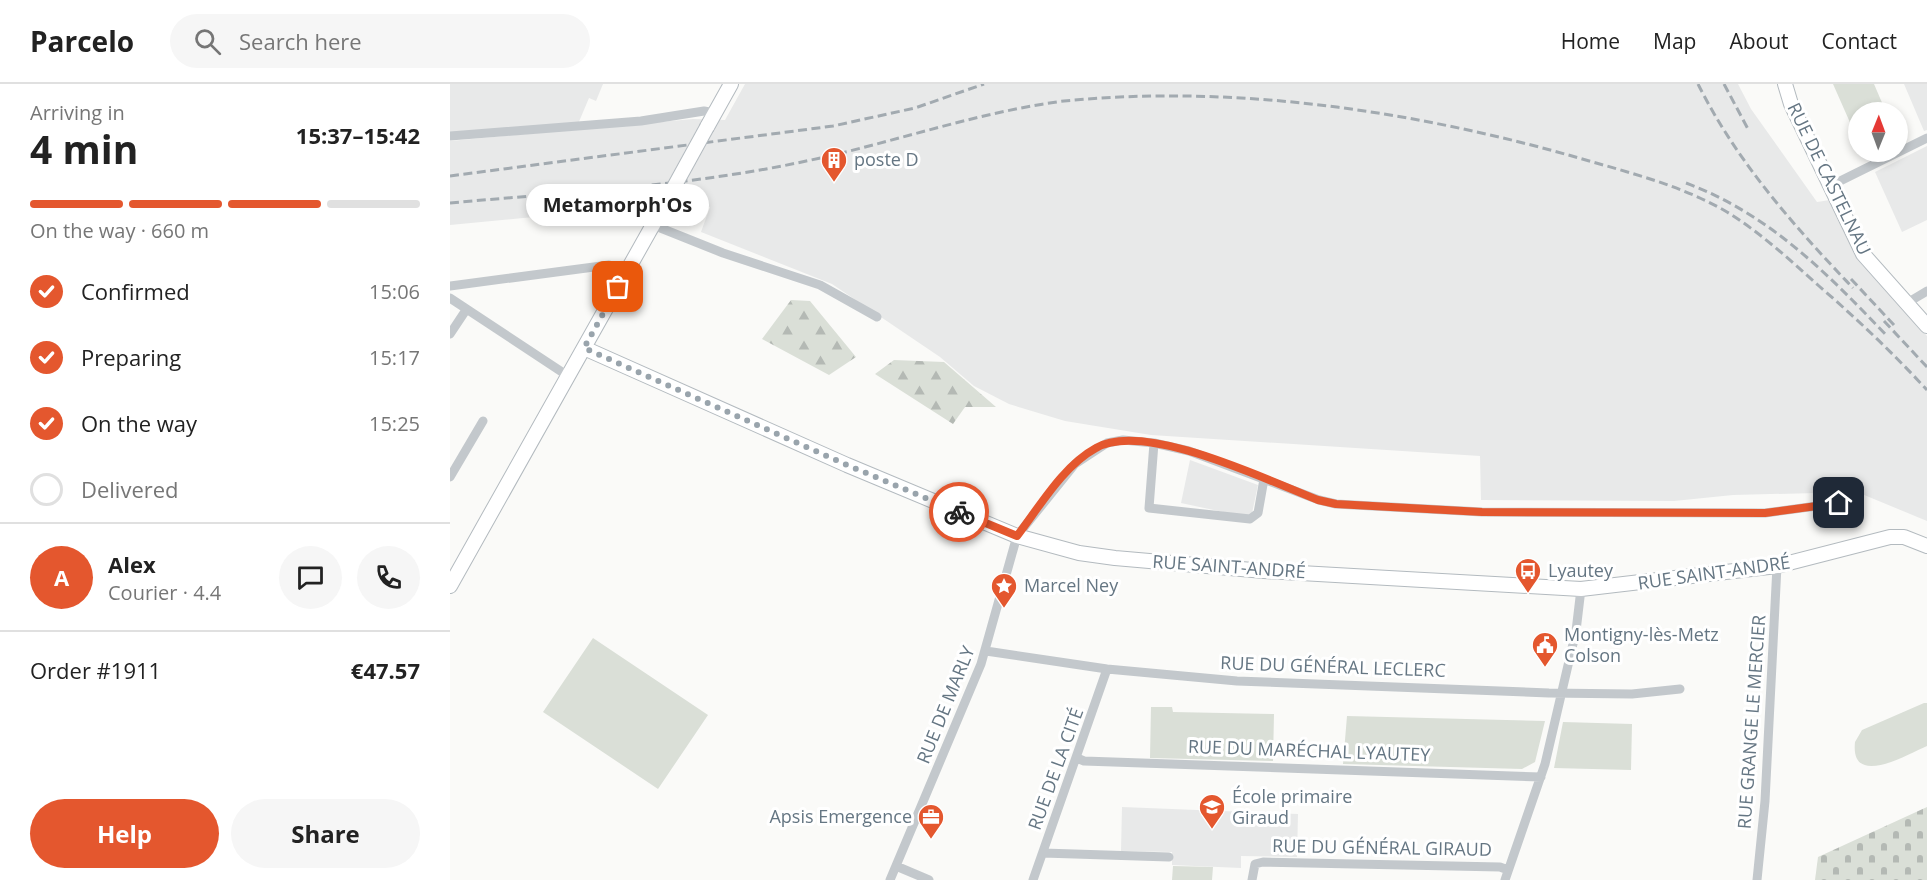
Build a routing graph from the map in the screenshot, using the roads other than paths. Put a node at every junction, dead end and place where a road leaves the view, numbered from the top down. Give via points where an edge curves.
1 (731, 84) edge
2 (1785, 84) edge
3 (715, 113) junction
4 (450, 136) edge
5 (1927, 138) edge
6 (1830, 186) junction
7 (653, 225) junction
8 (627, 271) junction
9 (450, 286) edge
10 (1927, 291) edge
11 (450, 298) edge
12 (1907, 303) junction
13 (466, 310) junction
14 (877, 317) dead end
15 (1927, 326) edge
16 (450, 334) edge
17 (584, 348) junction
18 (568, 376) junction
19 (483, 421) dead end
20 (1155, 443) junction
21 (450, 477) edge
22 (1264, 479) junction
23 (1839, 503) dead end
24 (1017, 536) junction
25 (1927, 546) edge
26 (1777, 566) junction
27 (450, 586) edge
28 (1581, 589) junction
29 (986, 651) junction
30 (1107, 669) junction
31 (1680, 689) dead end
32 (1561, 693) junction
33 (1077, 758) junction
34 (1541, 777) junction
35 (1043, 853) junction
36 (1169, 857) dead end
37 (896, 866) junction
38 (1506, 875) edge
39 (890, 880) edge
40 (929, 880) edge
41 (1033, 880) edge
42 (1252, 880) edge
43 (1757, 880) edge

1 - 3 street
2 - 6 street, RUE DE CASTELNAU
3 - 4 street
3 - 7 street, bridge
5 - 6 street
6 - 12 street, RUE DE CASTELNAU via 1863,254
7 - 8 street
7 - 14 street via 820,285
8 - 9 street via 609,265
8 - 17 street
10 - 12 street
11 - 13 street
12 - 15 street, RUE DE CASTELNAU
13 - 16 street
13 - 18 street
17 - 18 street
17 - 24 street, RUE SAINT-ANDRÉ
18 - 27 street
19 - 21 street
20 - 22 street via 1189,451
20 - 22 street via 1149,508 1250,519 1258,513
20 - 24 street via 1123,440 1107,443 1085,455
22 - 23 street via 1327,502 1454,510 1765,513
24 - 28 street, RUE SAINT-ANDRÉ via 1079,553 1115,558 1264,571
24 - 29 street, RUE DE MARLY
25 - 26 street, RUE SAINT-ANDRÉ via 1911,539 1882,538
26 - 28 street, RUE SAINT-ANDRÉ
26 - 43 street, RUE GRANGE LE MERCIER
28 - 32 street via 1576,631
29 - 30 street, RUE DU GÉNÉRAL LECLERC
29 - 37 street, RUE DE MARLY
30 - 32 street, RUE DU GÉNÉRAL LECLERC via 1237,681
30 - 33 street, RUE DE LA CITÉ
31 - 32 street, RUE DU GÉNÉRAL LECLERC via 1632,694
32 - 34 street
33 - 34 street, RUE DU MARÉCHAL LYAUTEY
33 - 35 street, RUE DE LA CITÉ
34 - 38 street
35 - 36 street
35 - 41 street, RUE DE LA CITÉ
37 - 39 street, RUE DE MARLY
37 - 40 street
38 - 42 street, RUE DU GÉNÉRAL GIRAUD via 1500,867 1255,864

